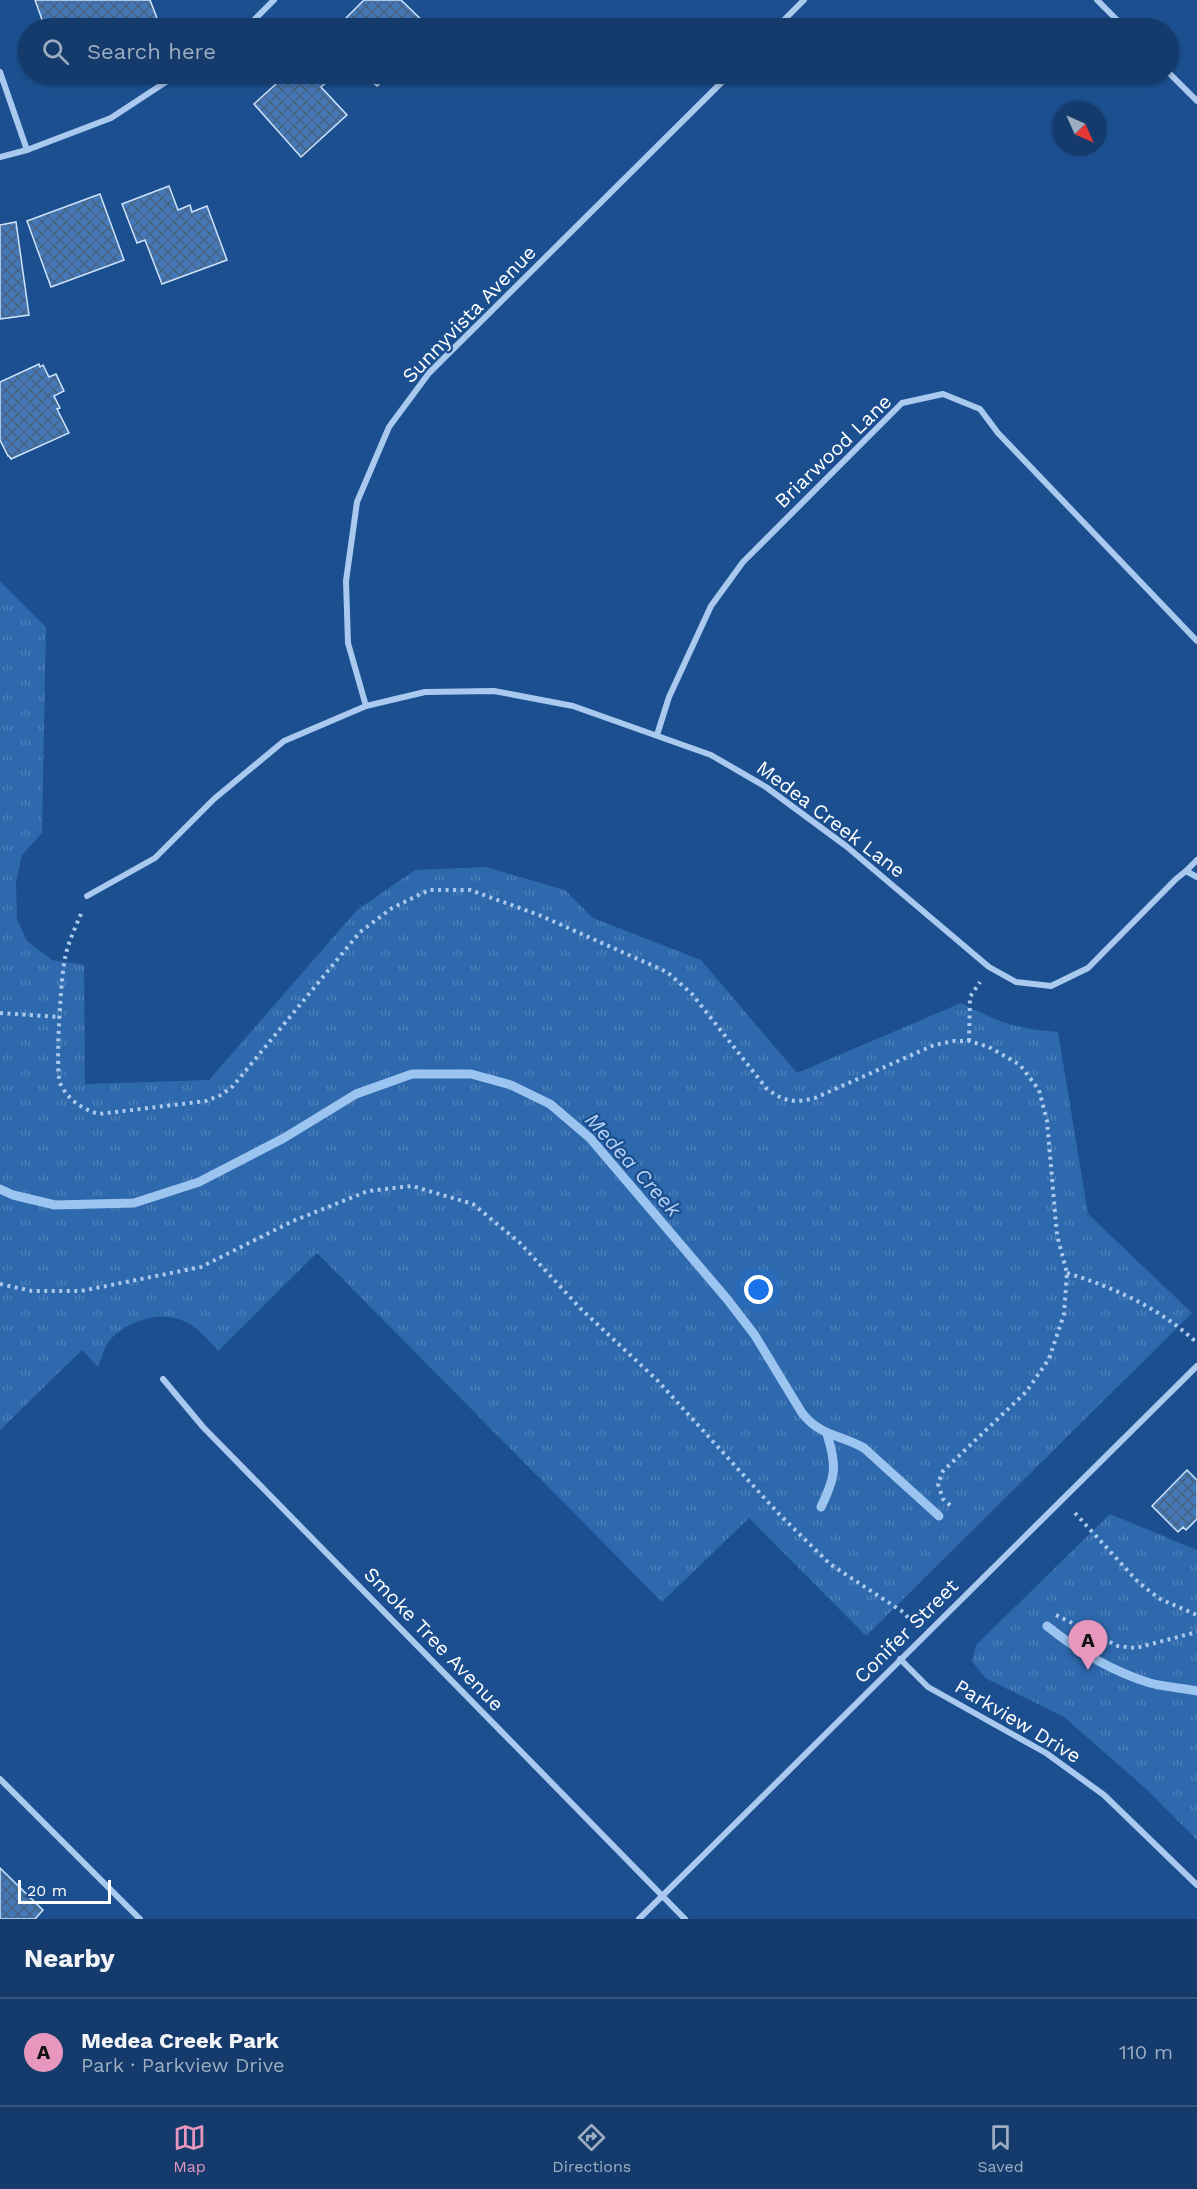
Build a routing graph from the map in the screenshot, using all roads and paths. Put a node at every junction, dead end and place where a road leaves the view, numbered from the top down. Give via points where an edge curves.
1 (274, 0) edge
2 (804, 0) edge
3 (1097, 0) edge
4 (256, 18) edge
5 (786, 18) edge
6 (1115, 18) edge
7 (0, 72) edge
8 (1179, 83) edge
9 (163, 84) edge
10 (720, 84) edge
11 (1197, 101) edge
12 (27, 150) junction
13 (0, 157) edge
14 (1197, 641) edge
15 (366, 706) junction
16 (657, 735) junction
17 (1197, 860) edge
18 (1186, 871) junction
19 (1197, 877) edge
20 (87, 896) joint
21 (989, 967) junction
22 (2, 1013) edge
23 (60, 1017) junction
24 (969, 1041) junction
25 (1067, 1273) junction
26 (0, 1284) edge
27 (1197, 1343) edge
28 (1197, 1366) edge
29 (163, 1379) dead end
30 (1063, 1499) junction
31 (951, 1506) dead end
32 (1056, 1615) dead end
33 (1197, 1615) edge
34 (1197, 1632) edge
35 (926, 1635) junction
36 (900, 1659) junction
37 (0, 1779) edge
38 (1197, 1885) edge
39 (662, 1896) junction
40 (140, 1919) edge
41 (639, 1919) edge
42 (685, 1919) edge

1 - 4 street
2 - 5 street
3 - 6 street
7 - 12 street
8 - 11 street
9 - 12 street via 111,118
10 - 15 street, Sunnyvista Avenue via 429,373 389,427 357,502 346,581 348,643
12 - 13 street
14 - 16 street, Briarwood Lane via 998,433 980,409 943,394 902,404 743,562 711,606 669,696
15 - 16 street, Medea Creek Lane via 425,692 494,691 573,706
15 - 20 street, Medea Creek Lane via 284,741 214,799 155,858
16 - 21 street, Medea Creek Lane via 711,755 766,787 846,846
17 - 18 street
18 - 19 street
18 - 21 street, Medea Creek Lane via 1088,968 1051,987 1016,982
20 - 23 path via 64,961
21 - 24 path via 970,997
22 - 23 path
23 - 24 path via 59,1080 66,1094 85,1109 99,1114 206,1101 233,1086 360,932 392,908 429,890 470,890 539,915 667,972 692,993 767,1089 780,1098 798,1102 815,1098 934,1045
24 - 25 path via 1020,1065 1039,1090 1047,1121 1057,1235
25 - 27 path via 1132,1297 1181,1327
25 - 31 path via 1064,1314 1048,1359 1026,1392 943,1470 938,1484 943,1499
26 - 35 path via 32,1291 81,1291 201,1267 293,1221 368,1191 412,1186 473,1204 520,1243 581,1309 657,1380 830,1564 903,1612
28 - 30 street, Conifer Street
29 - 39 street, Smoke Tree Avenue via 203,1427
30 - 33 path via 1139,1583 1160,1599
30 - 35 street, Conifer Street
32 - 34 path via 1118,1646 1136,1648
35 - 36 street, Conifer Street
36 - 38 street, Parkview Drive via 928,1687 1046,1753 1104,1795
36 - 39 street, Conifer Street
37 - 40 street
39 - 41 street, Conifer Street
39 - 42 street, Smoke Tree Avenue

